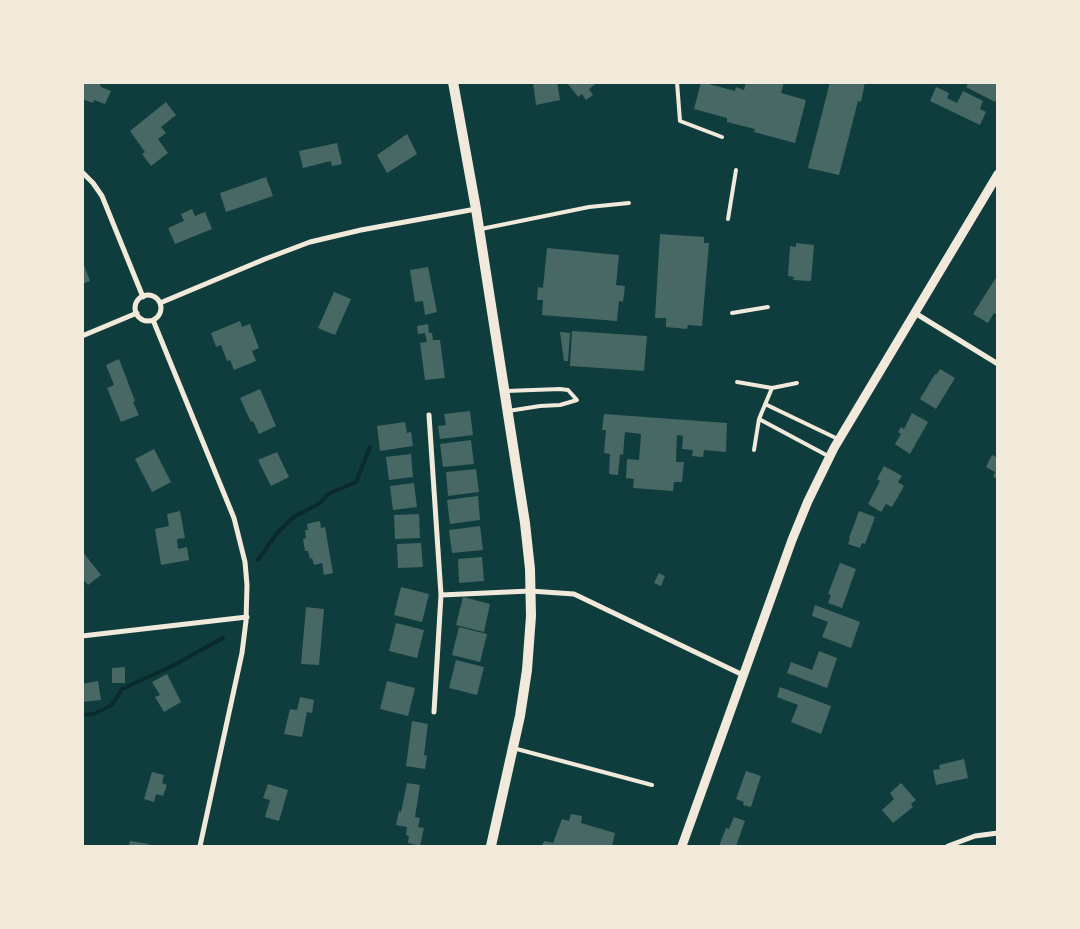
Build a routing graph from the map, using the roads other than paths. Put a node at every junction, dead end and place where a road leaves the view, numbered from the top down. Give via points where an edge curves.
1 (453, 82) edge
2 (678, 82) edge
3 (722, 137) dead end
4 (736, 170) dead end
5 (82, 172) edge
6 (998, 174) edge
7 (629, 203) dead end
8 (476, 209) junction
9 (728, 219) dead end
10 (480, 230) junction
11 (143, 297) junction
12 (160, 303) junction
13 (768, 307) dead end
14 (137, 313) junction
15 (732, 313) dead end
16 (915, 313) junction
17 (152, 320) junction
18 (82, 336) edge
19 (998, 364) edge
20 (737, 382) dead end
21 (797, 383) dead end
22 (772, 388) junction
23 (505, 391) junction
24 (765, 404) junction
25 (508, 411) junction
26 (429, 415) dead end
27 (759, 419) junction
28 (840, 440) junction
29 (754, 450) dead end
30 (830, 457) junction
31 (530, 592) junction
32 (441, 595) junction
33 (246, 617) junction
34 (82, 636) edge
35 (743, 675) junction
36 (434, 712) dead end
37 (513, 748) junction
38 (652, 785) dead end
39 (998, 833) edge
40 (200, 846) edge
41 (491, 846) edge
42 (682, 846) edge
43 (948, 846) edge

1 - 8 main road
2 - 3 lane via 680,121
4 - 9 lane
5 - 11 street via 102,196
6 - 16 street
7 - 10 lane via 589,207
8 - 10 main road
8 - 12 street via 310,242
10 - 23 main road
11 - 12 street via 152,296
11 - 14 street via 137,301
12 - 17 street via 160,313
13 - 15 lane
14 - 17 street via 142,319
14 - 18 street
16 - 19 street
16 - 28 street
17 - 33 street via 234,518 245,562
20 - 22 lane
21 - 22 lane
22 - 24 lane
23 - 25 main road
23 - 25 lane via 568,390 577,400
24 - 27 lane
24 - 28 lane
25 - 31 main road via 525,523
26 - 32 street
27 - 29 lane
27 - 30 lane
28 - 30 street
30 - 35 street via 792,540
31 - 32 street
31 - 35 street via 574,594
31 - 37 main road via 528,670
32 - 36 street
33 - 34 street
33 - 40 street via 242,653
35 - 42 street
37 - 38 lane
37 - 41 main road
39 - 43 street via 975,836

